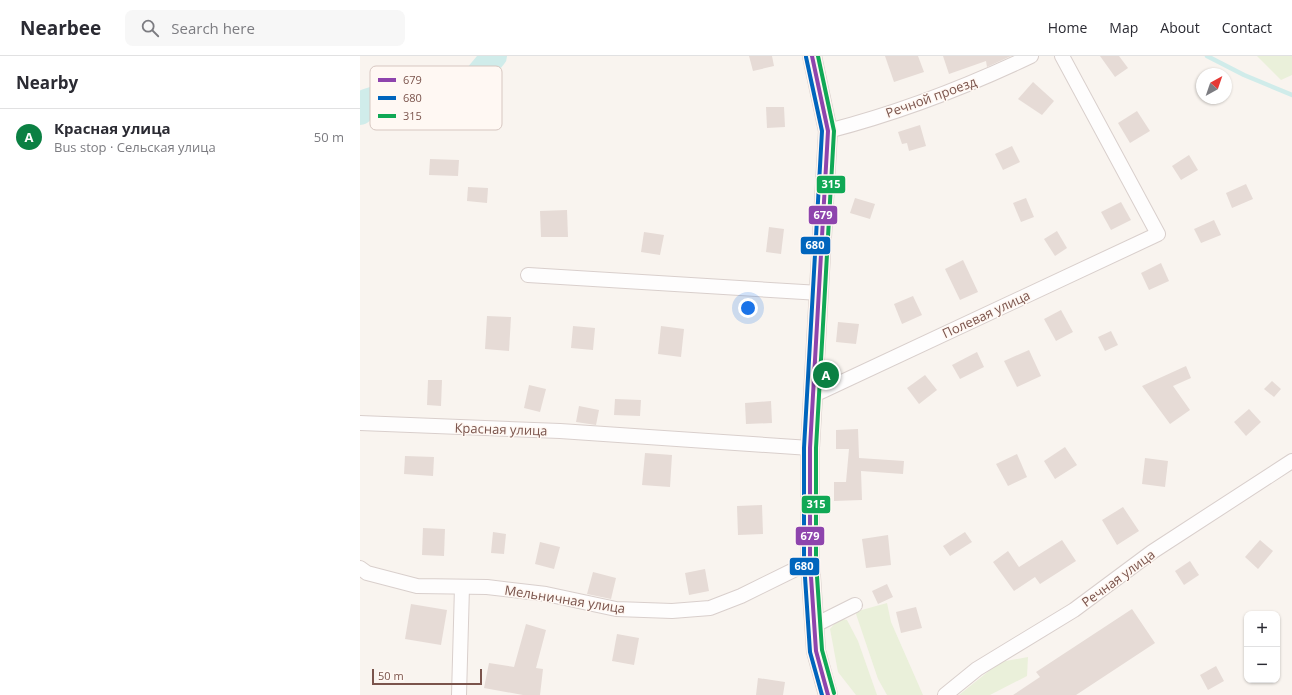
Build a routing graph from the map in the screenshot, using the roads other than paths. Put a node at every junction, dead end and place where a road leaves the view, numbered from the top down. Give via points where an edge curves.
1 (812, 56) edge
2 (1031, 56) edge
3 (1062, 56) edge
4 (828, 131) junction
5 (528, 275) dead end
6 (820, 293) junction
7 (814, 395) junction
8 (360, 423) edge
9 (810, 448) junction
10 (1292, 461) edge
11 (810, 562) junction
12 (360, 568) edge
13 (462, 587) junction
14 (855, 605) dead end
15 (813, 626) junction
16 (460, 695) edge
17 (828, 695) edge
18 (945, 695) edge

1 - 4 main road
2 - 4 street, Речной проезд via 990,76 898,110
3 - 7 street, Полевая улица via 1158,234
4 - 6 main road
5 - 6 street
6 - 7 main road
7 - 9 main road
8 - 9 street, Красная улица via 560,431
9 - 11 main road
10 - 18 street, Речная улица via 1152,552 1074,610 977,669
11 - 13 street, Мельничная улица via 741,596 710,608 672,611 616,609 546,594 487,587
11 - 15 main road
12 - 13 street, Мельничная улица via 367,573 417,586
13 - 16 street
14 - 15 street
15 - 17 main road via 816,651

